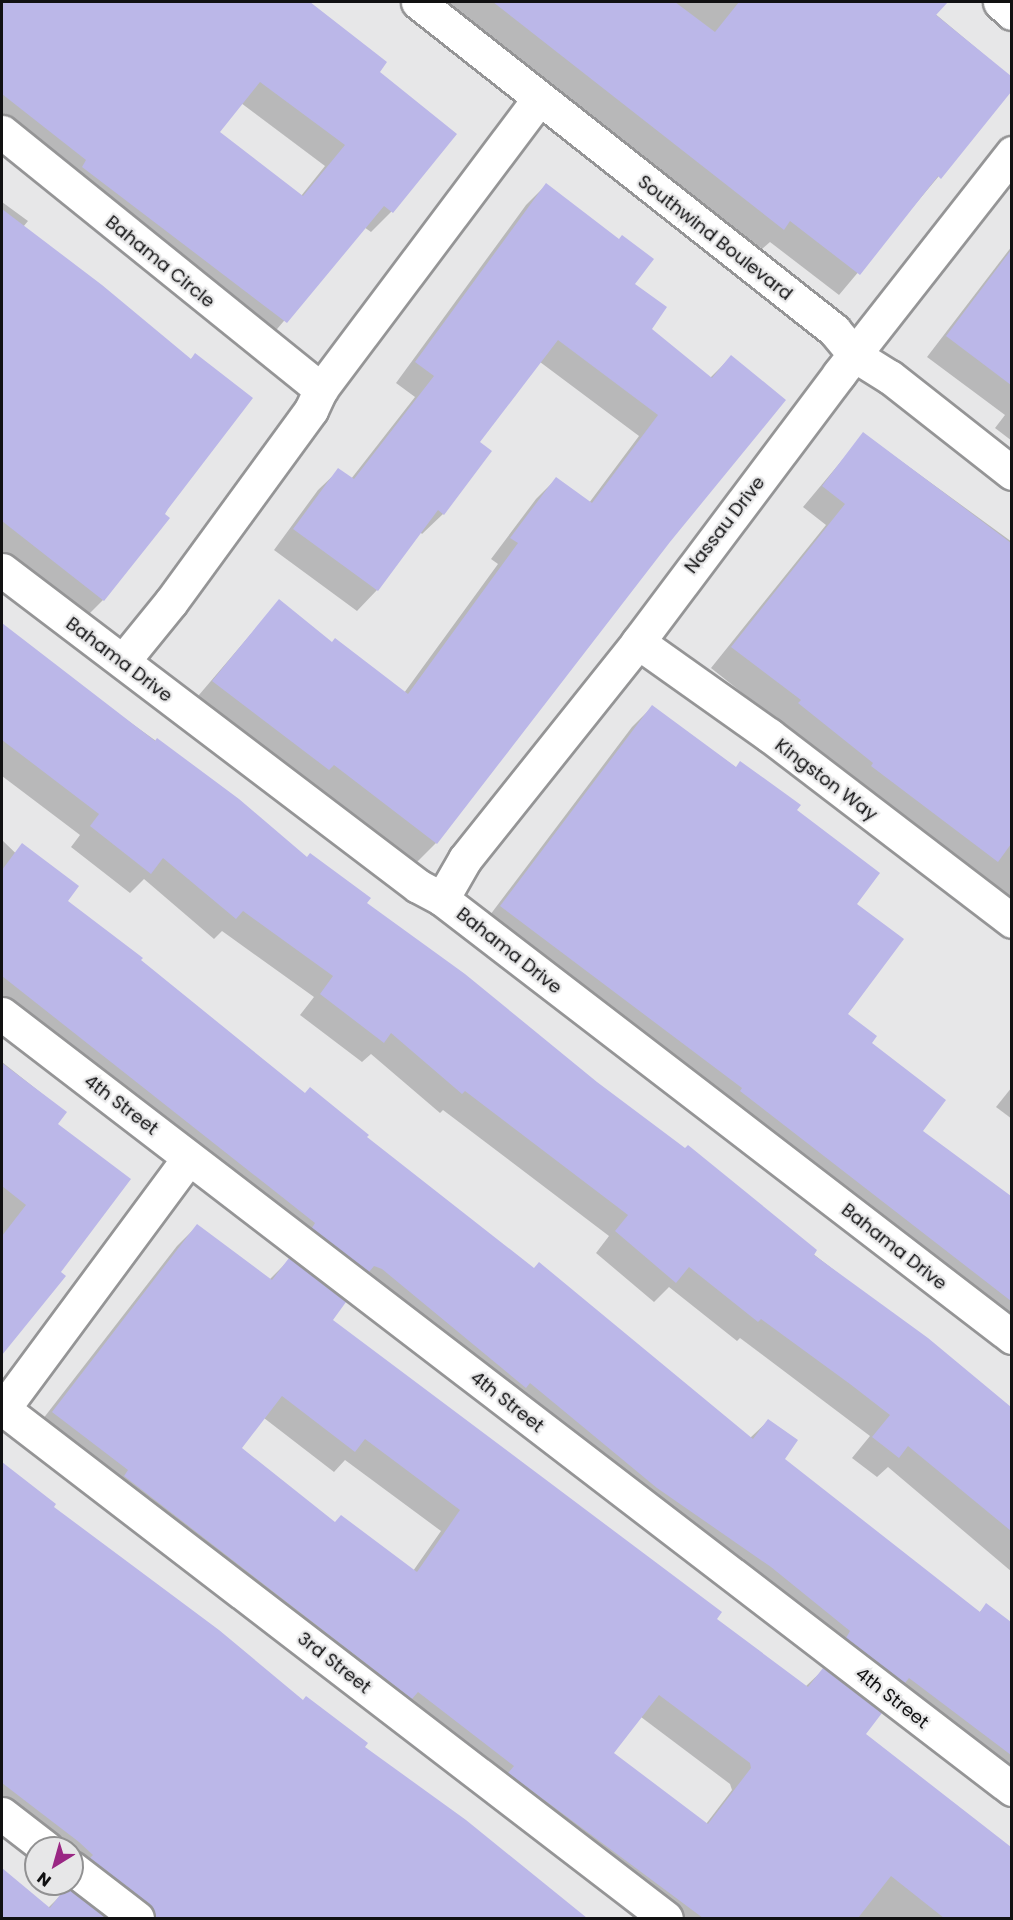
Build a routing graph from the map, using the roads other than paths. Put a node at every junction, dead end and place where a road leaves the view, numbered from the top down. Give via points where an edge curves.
1 (418, 2) edge
2 (1000, 2) edge
3 (1011, 14) edge
4 (538, 100) junction
5 (2, 132) edge
6 (1011, 153) edge
7 (856, 356) junction
8 (321, 389) junction
9 (1011, 473) edge
10 (2, 570) edge
11 (638, 642) junction
12 (123, 662) junction
13 (442, 899) junction
14 (1011, 921) edge
15 (2, 1014) edge
16 (189, 1158) junction
17 (1011, 1337) edge
18 (2, 1408) edge
19 (1011, 1789) edge
20 (2, 1814) edge
21 (30, 1836) edge
22 (84, 1877) edge
23 (137, 1918) edge
24 (666, 1918) edge

1 - 4 street, Southwind Boulevard
2 - 3 street
4 - 7 street, Southwind Boulevard via 834,330
4 - 8 street
5 - 8 street, Bahama Circle
6 - 7 street, Nassau Drive
7 - 9 street, Southwind Boulevard via 890,377
7 - 11 street, Nassau Drive
8 - 12 street via 311,410
10 - 12 street, Bahama Drive
11 - 13 street, Nassau Drive via 465,859
11 - 14 street, Kingston Way via 769,735
12 - 13 street, Bahama Drive via 418,886
13 - 17 street, Bahama Drive
15 - 16 street, 4th Street
16 - 18 street
16 - 19 street, 4th Street
18 - 24 street, 3rd Street
20 - 21 street
22 - 23 street

